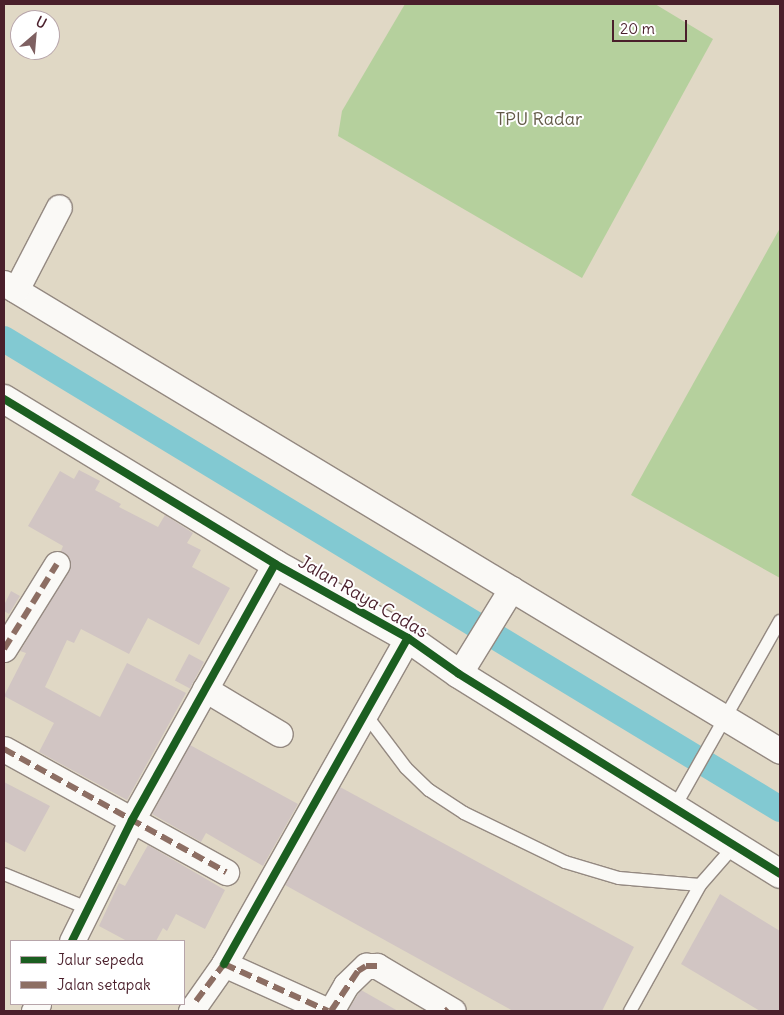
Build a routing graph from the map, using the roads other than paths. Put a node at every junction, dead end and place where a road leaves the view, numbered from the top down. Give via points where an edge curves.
1 (59, 206) dead end
2 (10, 287) edge
3 (4, 399) edge
4 (57, 564) dead end
5 (275, 564) junction
6 (509, 592) junction
7 (780, 621) edge
8 (408, 638) junction
9 (4, 650) edge
10 (464, 666) junction
11 (205, 689) junction
12 (366, 715) junction
13 (721, 725) junction
14 (280, 734) dead end
15 (4, 750) edge
16 (780, 751) edge
17 (678, 801) junction
18 (132, 820) junction
19 (734, 845) junction
20 (226, 872) dead end
21 (4, 874) edge
22 (780, 874) edge
23 (700, 886) junction
24 (87, 908) junction
25 (72, 940) edge
26 (224, 964) junction
27 (449, 1010) edge
28 (191, 1011) edge
29 (330, 1011) edge
30 (630, 1011) edge

1 - 2 street
2 - 6 street
3 - 5 street, Jalan Raya Cadas
4 - 9 street
5 - 8 street, Jalan Raya Cadas
5 - 11 street
6 - 10 street
6 - 13 street
7 - 13 lane
8 - 10 street, Jalan Raya Cadas
8 - 12 street
10 - 17 street, Jalan Raya Cadas
11 - 14 street
11 - 18 street
12 - 23 lane via 406,768 429,790 464,813 565,862 601,874
12 - 26 street
13 - 16 street
13 - 17 lane
15 - 18 street
17 - 19 street, Jalan Raya Cadas
18 - 20 street
18 - 24 street
19 - 22 street, Jalan Raya Cadas
19 - 23 lane
21 - 24 lane
23 - 30 lane
24 - 25 street
26 - 28 street
26 - 29 street
27 - 29 street via 377,966 366,966 346,985

